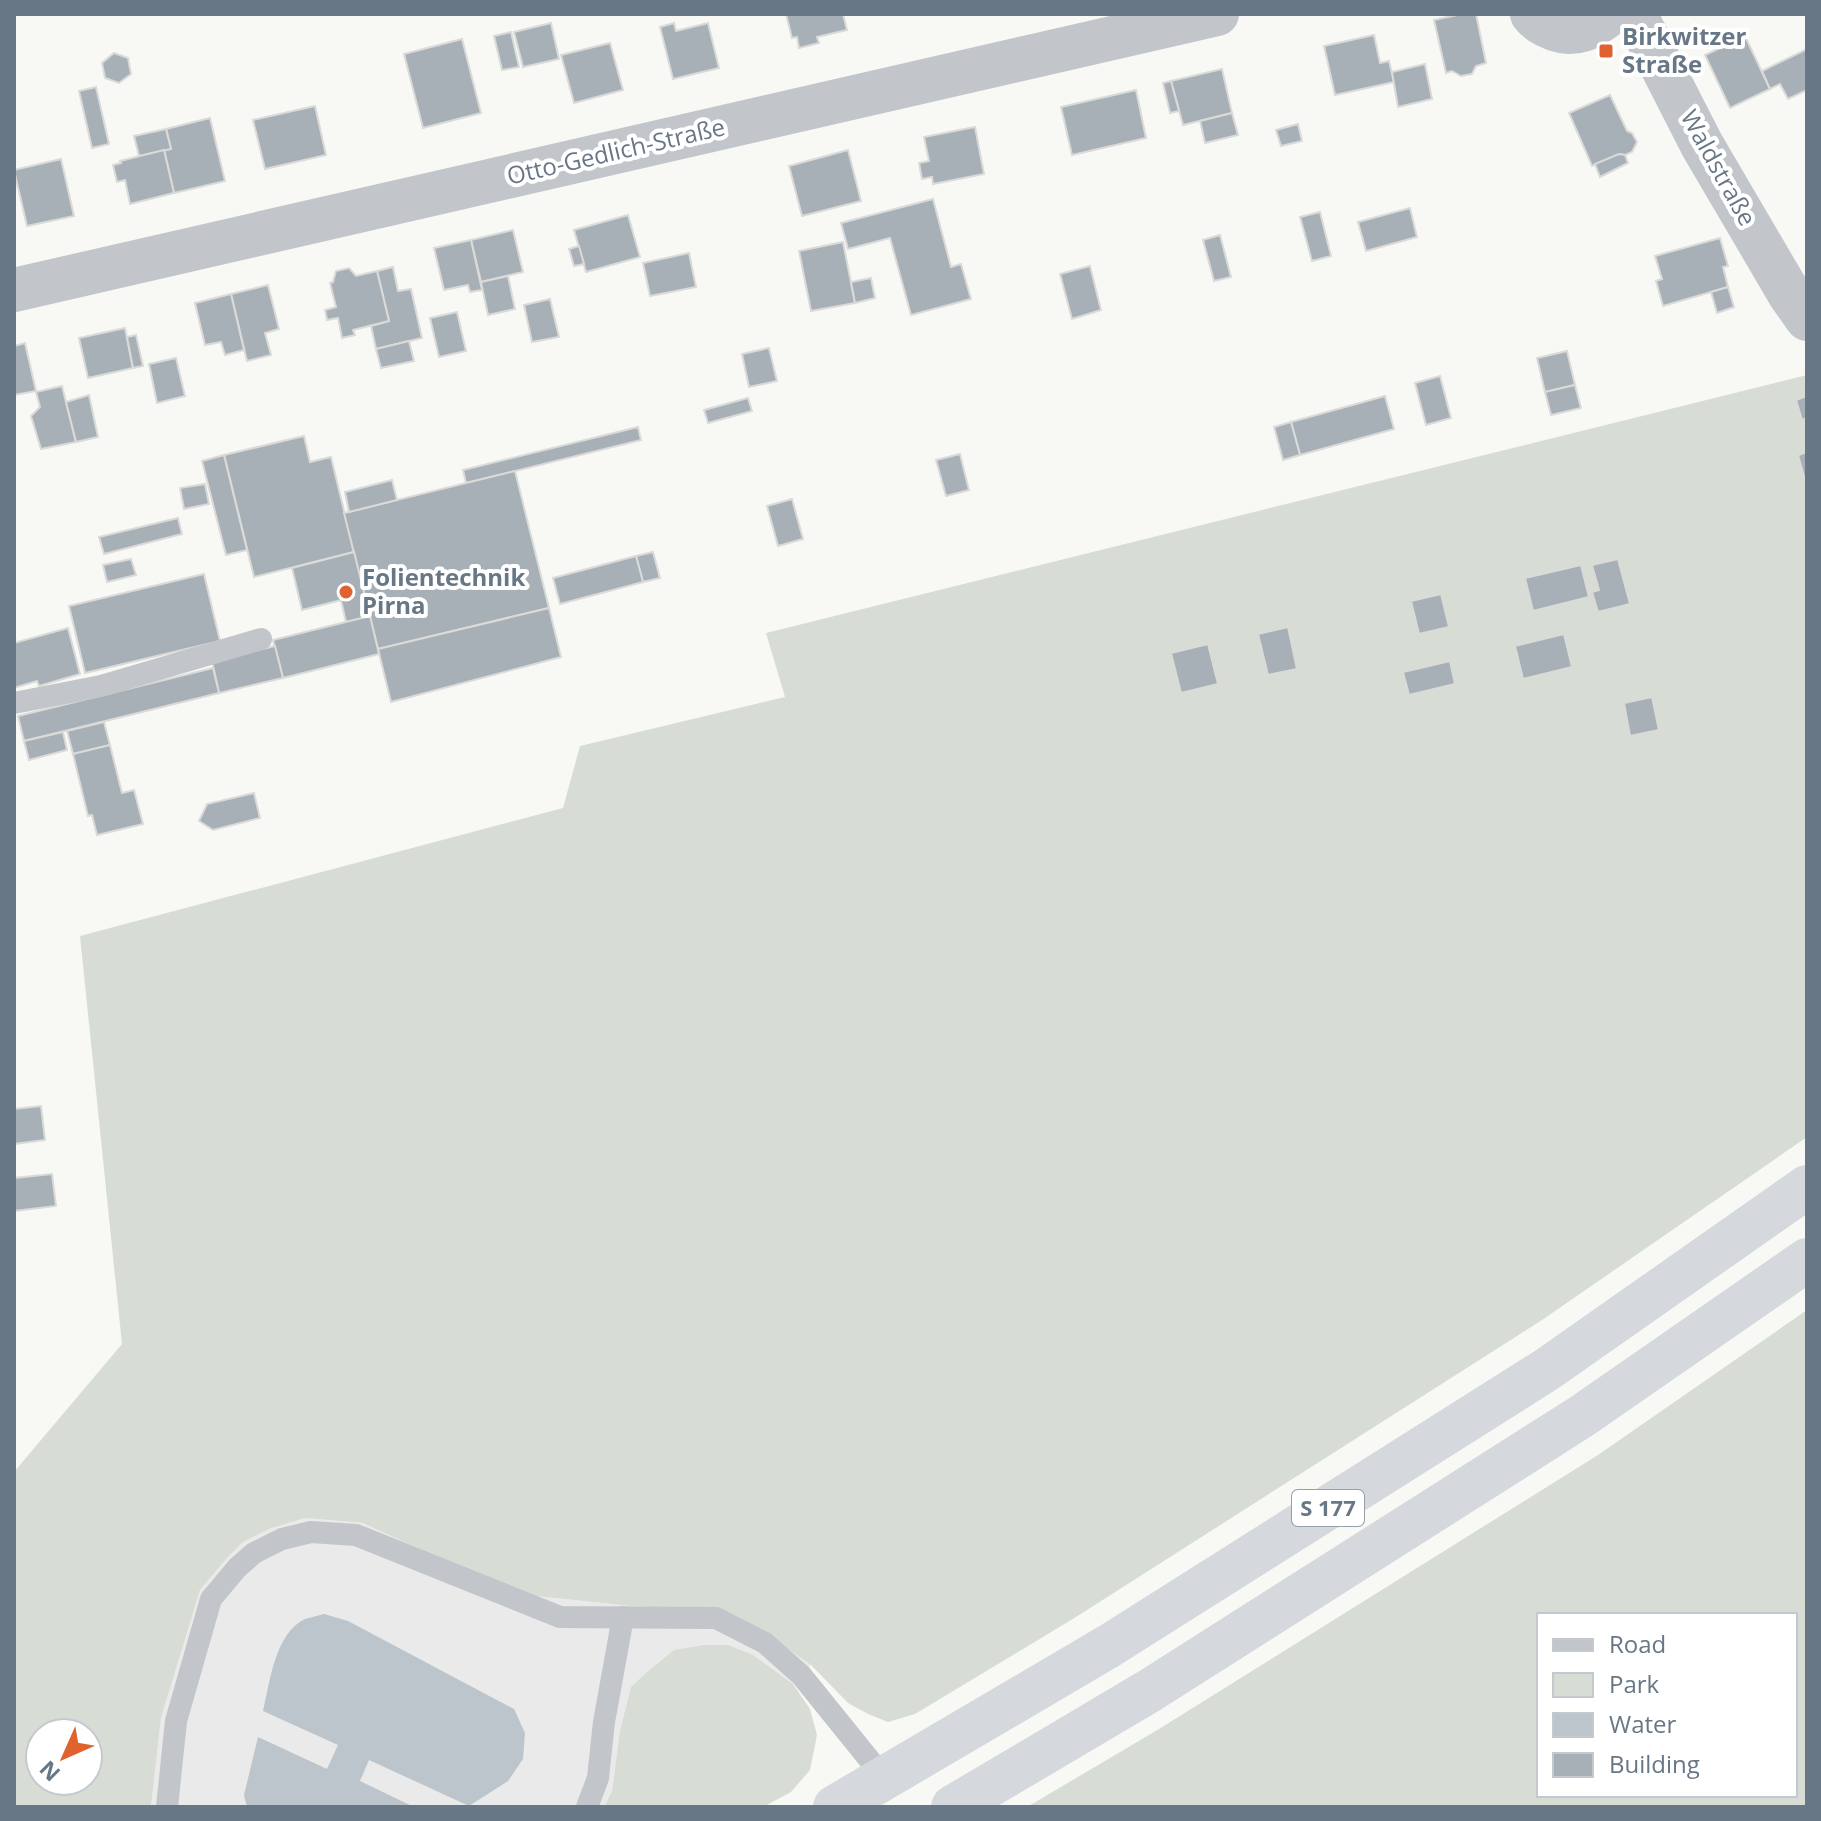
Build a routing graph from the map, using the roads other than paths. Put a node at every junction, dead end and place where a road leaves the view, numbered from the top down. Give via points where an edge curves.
1 (1217, 14) edge
2 (1532, 14) edge
3 (1610, 14) edge
4 (1635, 14) edge
5 (14, 290) edge
6 (1807, 319) edge
7 (261, 639) dead end
8 (14, 703) edge
9 (1807, 1187) edge
10 (1807, 1260) edge
11 (623, 1617) junction
12 (885, 1779) junction
13 (167, 1807) edge
14 (587, 1807) edge
15 (835, 1807) edge
16 (953, 1807) edge

1 - 5 street, Otto-Gedlich-Straße
2 - 3 street via 1564,32 1591,28
4 - 6 street, Waldstraße via 1702,145
7 - 8 lane via 101,686
9 - 12 highway, S 177 via 1546,1370 1109,1646
10 - 16 highway, S 177 via 1582,1416 1149,1691
11 - 12 lane via 716,1618 765,1643 801,1675
11 - 13 lane via 560,1617 356,1535 311,1532 282,1539 254,1553 211,1599 176,1721
11 - 14 lane via 598,1778
12 - 15 highway, S 177

